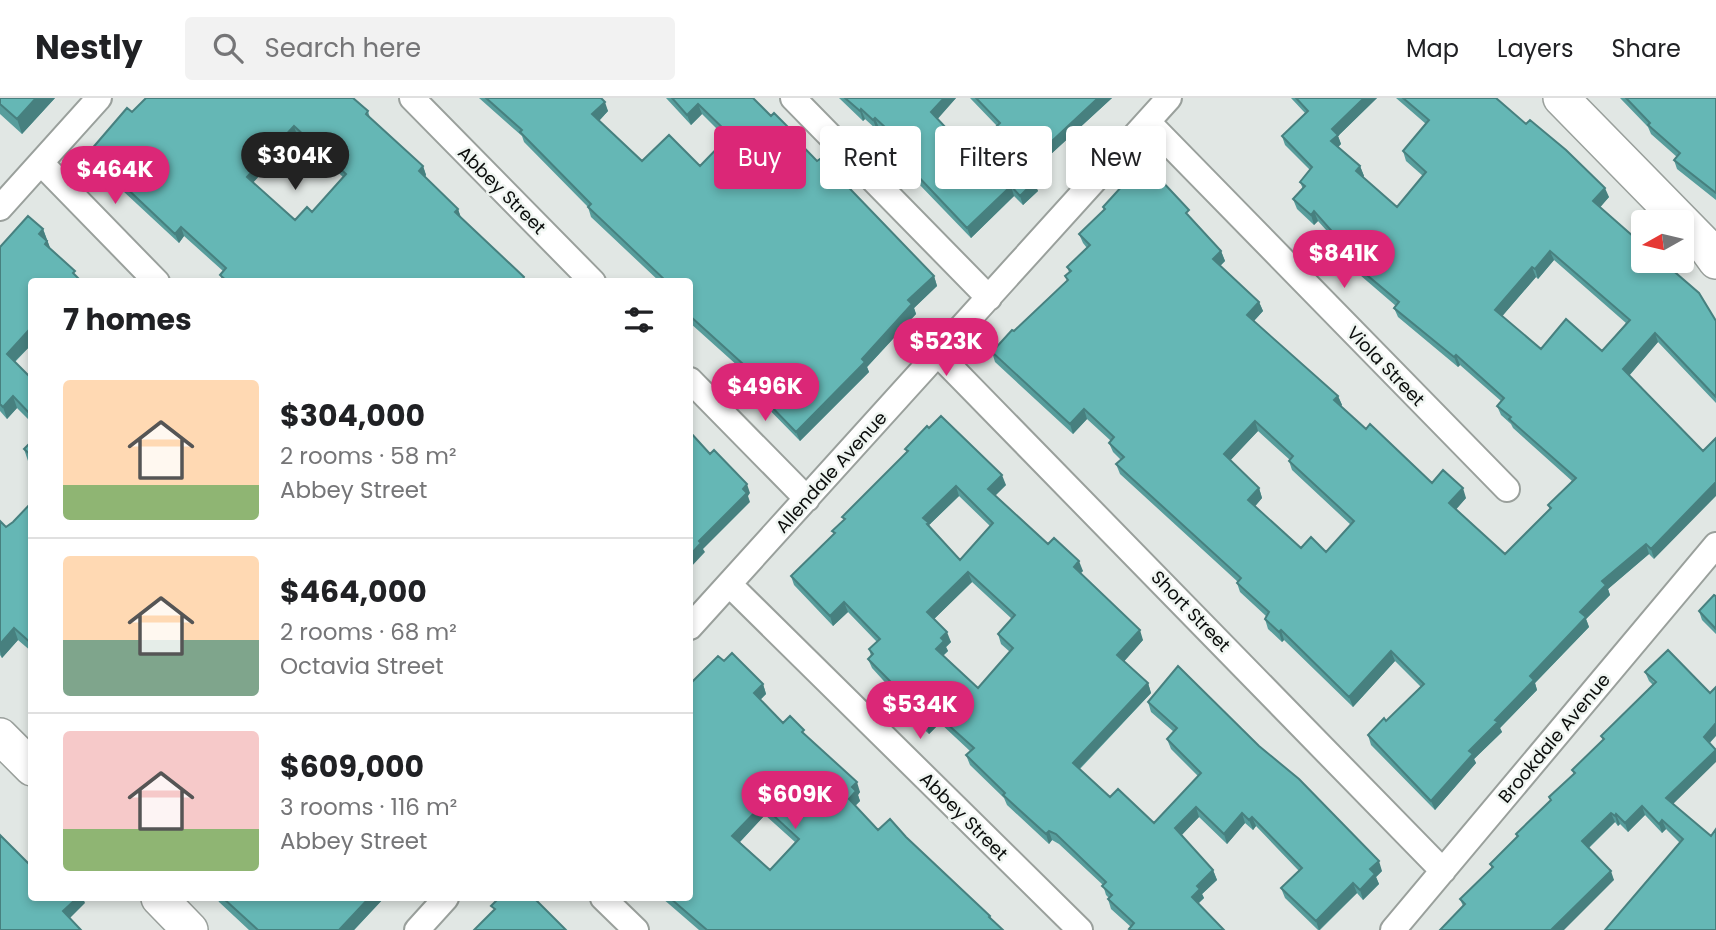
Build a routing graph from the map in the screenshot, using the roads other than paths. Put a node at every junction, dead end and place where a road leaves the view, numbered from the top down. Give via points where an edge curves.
1 (99, 98) edge
2 (412, 98) edge
3 (793, 98) edge
4 (1169, 98) edge
5 (1561, 98) edge
6 (1148, 122) junction
7 (41, 163) junction
8 (0, 208) edge
9 (1716, 261) edge
10 (154, 278) edge
11 (589, 278) edge
12 (989, 298) junction
13 (937, 353) junction
14 (693, 383) edge
15 (1507, 489) dead end
16 (807, 499) junction
17 (1716, 545) edge
18 (729, 584) junction
19 (693, 625) edge
20 (0, 736) edge
21 (28, 764) edge
22 (1443, 871) junction
23 (162, 901) edge
24 (443, 901) edge
25 (606, 901) edge
26 (190, 930) edge
27 (418, 930) edge
28 (636, 930) edge
29 (1080, 930) edge
30 (1393, 930) edge

1 - 7 street
2 - 11 street, Abbey Street
3 - 12 street
4 - 6 street, Allendale Avenue
5 - 9 street
6 - 12 street, Allendale Avenue
6 - 15 street, Viola Street
7 - 8 street
7 - 10 street
12 - 13 street, Allendale Avenue
13 - 16 street, Allendale Avenue
13 - 22 street, Short Street
14 - 16 street
16 - 18 street, Allendale Avenue
17 - 22 street, Brookdale Avenue
18 - 19 street, Allendale Avenue
18 - 29 street, Abbey Street
20 - 21 street
22 - 30 street, Brookdale Avenue
23 - 26 street
24 - 27 street
25 - 28 street

